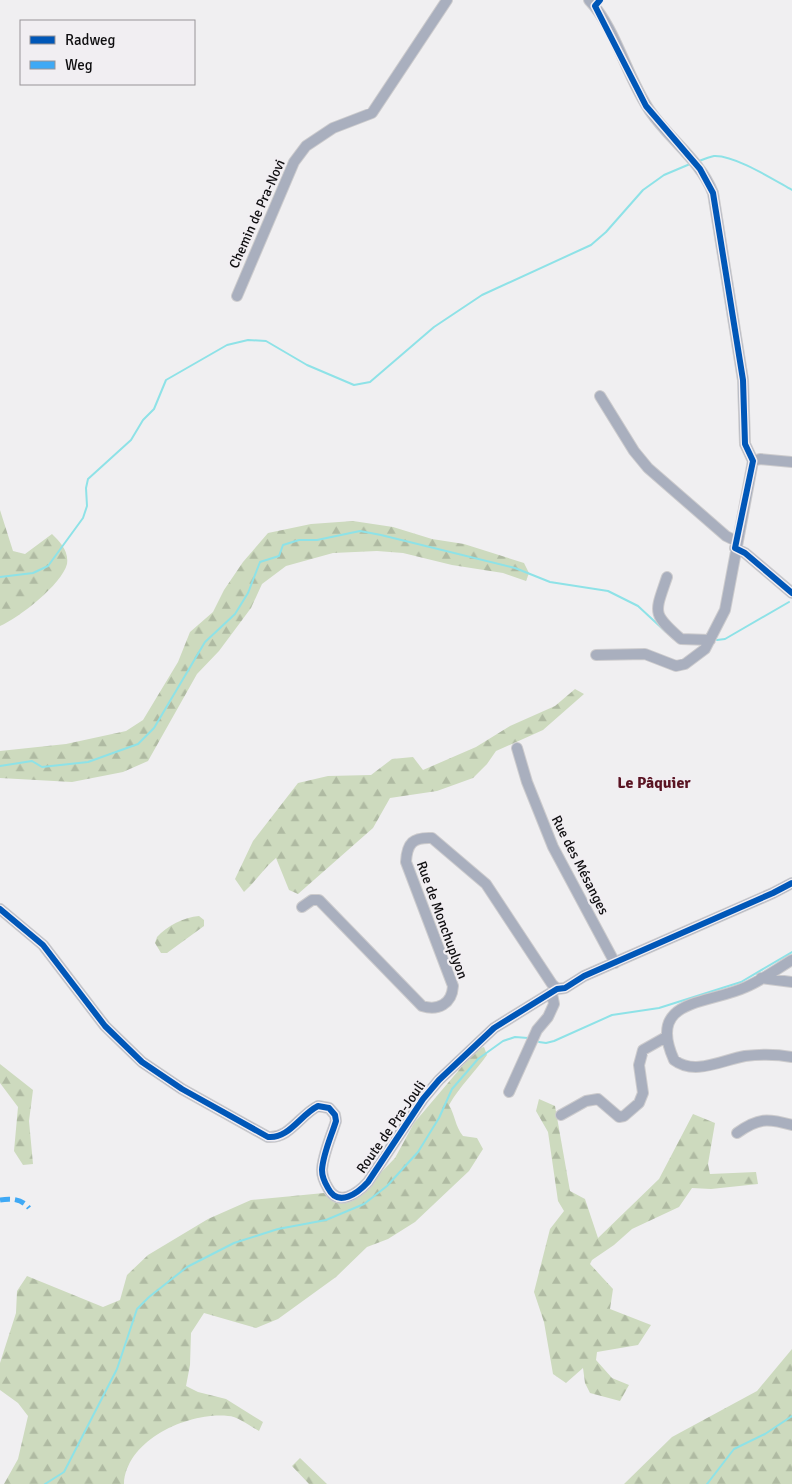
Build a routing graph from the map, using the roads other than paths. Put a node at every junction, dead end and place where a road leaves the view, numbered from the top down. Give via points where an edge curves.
1 (448, 0) edge
2 (595, 2) edge
3 (237, 296) dead end
4 (600, 396) dead end
5 (753, 461) junction
6 (792, 462) edge
7 (736, 544) junction
8 (667, 577) dead end
9 (792, 593) edge
10 (710, 640) junction
11 (596, 655) dead end
12 (517, 748) dead end
13 (792, 883) edge
14 (302, 907) dead end
15 (0, 909) edge
16 (792, 960) edge
17 (615, 963) junction
18 (761, 978) junction
19 (792, 982) edge
20 (555, 992) junction
21 (666, 1037) junction
22 (792, 1057) edge
23 (509, 1092) dead end
24 (561, 1115) dead end
25 (792, 1125) edge
26 (736, 1133) dead end

1 - 3 street, Chemin de Pra-Novi via 372,113 333,128 306,146 294,162
2 - 5 street via 646,106 709,183 717,208 743,380 745,444
4 - 7 street via 648,468
5 - 6 street
5 - 7 street
7 - 9 street
7 - 10 street via 724,610
8 - 10 street via 657,609 658,617 681,638
10 - 11 street via 692,660 676,666 645,654
12 - 17 street, Rue des Mésanges via 553,847
13 - 17 street, Route de Pra-Jouli
14 - 20 street, Rue de Monchuplyon via 312,900 319,900 422,1006 440,1007 448,1002 453,986 406,862 412,842 432,838 486,884
15 - 20 street, Route de Pra-Jouli via 43,946 116,1038 176,1086 268,1137 277,1138 284,1134 314,1108 329,1108 336,1121 323,1175 331,1194 337,1198 351,1196 368,1182 439,1080 494,1028
16 - 18 street
17 - 20 street, Route de Pra-Jouli
18 - 19 street
18 - 21 street via 746,987 680,1007 667,1022
20 - 23 street via 554,1004 537,1030
21 - 22 street via 674,1060 686,1067 744,1056 770,1054
21 - 24 street via 643,1050 640,1065 643,1093 639,1104 624,1116 618,1117 598,1099 586,1101
25 - 26 street via 770,1119 753,1122

